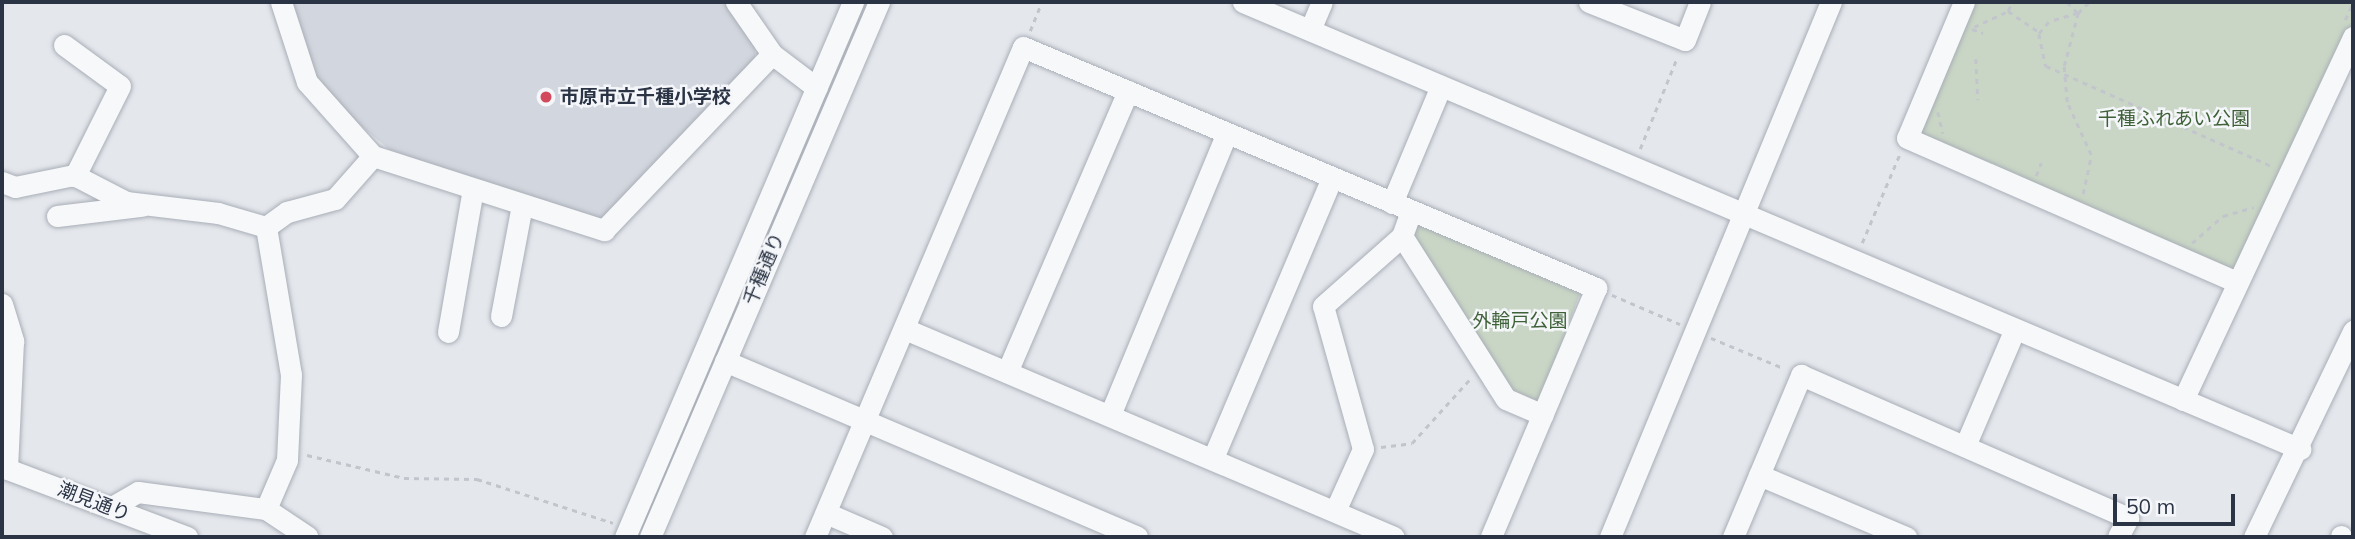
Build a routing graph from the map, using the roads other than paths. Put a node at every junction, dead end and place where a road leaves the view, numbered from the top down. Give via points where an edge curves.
1 (281, 2) edge
2 (736, 2) edge
3 (853, 2) edge
4 (878, 2) edge
5 (1243, 2) edge
6 (1322, 2) edge
7 (1589, 2) edge
8 (1700, 2) edge
9 (1831, 2) edge
10 (1964, 2) edge
11 (1310, 30) junction
12 (2347, 35) edge
13 (64, 45) dead end
14 (772, 54) junction
15 (1441, 86) junction
16 (817, 88) junction
17 (1128, 91) junction
18 (1227, 133) junction
19 (373, 156) junction
20 (75, 176) junction
21 (1332, 177) junction
22 (2, 182) edge
23 (474, 189) junction
24 (143, 205) junction
25 (522, 205) junction
26 (1401, 207) junction
27 (1744, 212) junction
28 (57, 216) dead end
29 (266, 227) junction
30 (1402, 236) junction
31 (2236, 282) junction
32 (2, 304) edge
33 (501, 316) dead end
34 (905, 329) junction
35 (2015, 329) junction
36 (2353, 331) edge
37 (448, 332) dead end
38 (724, 361) junction
39 (1007, 372) junction
40 (2183, 400) junction
41 (1110, 415) junction
42 (1543, 415) junction
43 (865, 421) junction
44 (1965, 446) junction
45 (2300, 449) junction
46 (1213, 458) junction
47 (5, 468) edge
48 (1759, 475) junction
49 (110, 508) junction
50 (266, 509) junction
51 (1335, 511) junction
52 (826, 513) junction
53 (1863, 529) edge
54 (627, 533) edge
55 (1372, 533) edge
56 (187, 537) edge
57 (307, 537) edge
58 (650, 537) edge
59 (815, 537) edge
60 (883, 537) edge
61 (1137, 537) edge
62 (1394, 537) edge
63 (1491, 537) edge
64 (1611, 537) edge
65 (1733, 537) edge
66 (1906, 537) edge
67 (2118, 537) edge
68 (2254, 537) edge

1 - 19 street via 307,82
2 - 14 street
3 - 16 street, 千種通り
4 - 38 street, 千種通り
5 - 11 street
6 - 11 street
7 - 8 street via 1685,40
9 - 27 street
10 - 31 street via 1907,138
11 - 15 street
12 - 31 street
13 - 20 street via 120,86
14 - 16 street
14 - 25 street via 604,230
15 - 26 street
15 - 27 street
16 - 54 street, 千種通り
17 - 18 street
17 - 34 street via 1023,47
17 - 39 street
18 - 21 street
18 - 41 street
19 - 23 street
19 - 29 street via 335,199 287,212
20 - 22 street via 15,187
20 - 24 street
21 - 26 street
21 - 46 street
23 - 25 street
23 - 37 street
24 - 28 street via 132,212
24 - 29 street via 218,213
25 - 33 street
26 - 30 street
26 - 42 street via 1596,288
27 - 35 street
27 - 64 street
29 - 50 street via 291,375 287,450
30 - 42 street via 1506,399
30 - 51 street via 1323,306 1363,449
31 - 40 street
32 - 47 street via 13,341
34 - 39 street
34 - 43 street
35 - 40 street
35 - 44 street
36 - 45 street
38 - 43 street
38 - 58 street, 千種通り
39 - 41 street
40 - 45 street
41 - 46 street
42 - 63 street
43 - 52 street
43 - 61 street
44 - 48 street via 1801,375
44 - 67 street via 2127,518
45 - 68 street
46 - 51 street
47 - 49 street, 潮見通り
48 - 53 street
48 - 65 street
49 - 50 street via 138,492
49 - 56 street, 潮見通り
50 - 57 street
51 - 55 street
52 - 59 street
52 - 60 street
53 - 66 street
55 - 62 street

